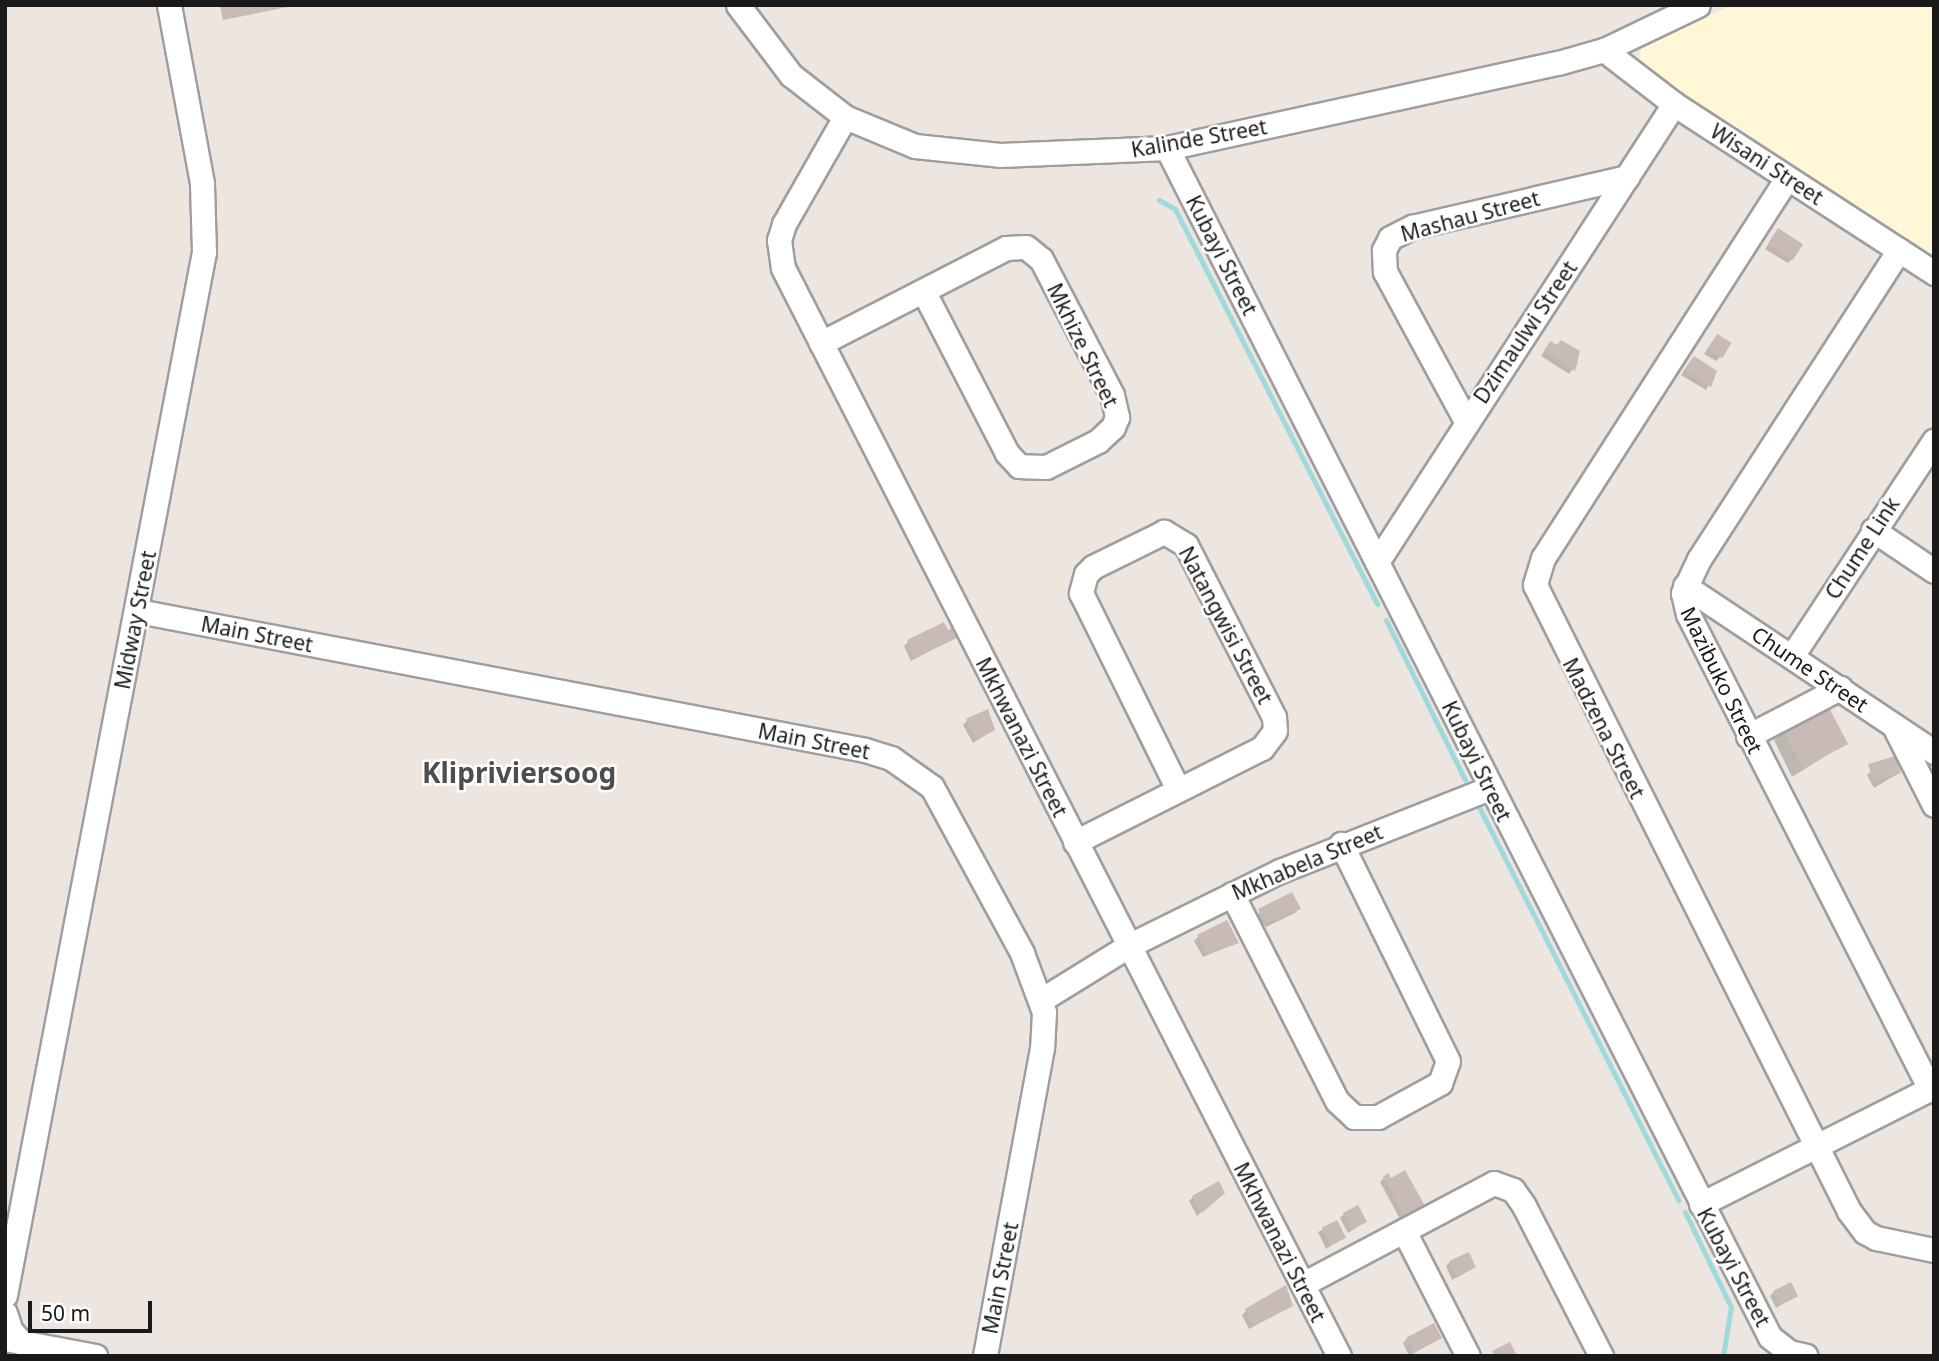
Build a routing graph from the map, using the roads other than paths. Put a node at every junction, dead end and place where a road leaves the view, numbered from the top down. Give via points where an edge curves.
1 (169, 5) edge
2 (738, 5) edge
3 (1698, 5) edge
4 (1604, 50) junction
5 (1674, 104) junction
6 (845, 117) junction
7 (1167, 148) junction
8 (1628, 177) junction
9 (1787, 178) junction
10 (1899, 250) junction
11 (1934, 273) edge
12 (924, 292) junction
13 (821, 343) junction
14 (1466, 421) junction
15 (1934, 441) edge
16 (1873, 530) junction
17 (1377, 562) junction
18 (1934, 571) edge
19 (1685, 586) junction
20 (138, 611) junction
21 (1792, 656) junction
22 (1840, 688) junction
23 (1895, 727) junction
24 (1748, 736) junction
25 (1934, 752) edge
26 (1490, 788) junction
27 (1178, 789) junction
28 (1934, 805) edge
29 (1075, 842) junction
30 (1341, 844) junction
31 (1232, 894) junction
32 (1128, 946) junction
33 (1041, 1000) junction
34 (1930, 1093) edge
35 (1816, 1143) junction
36 (1701, 1204) junction
37 (1404, 1231) junction
38 (10, 1242) edge
39 (1934, 1250) edge
40 (1303, 1284) junction
41 (5, 1294) edge
42 (5, 1313) edge
43 (14, 1341) edge
44 (94, 1356) edge
45 (985, 1356) edge
46 (1339, 1356) edge
47 (1468, 1356) edge
48 (1601, 1356) edge
49 (1806, 1356) edge

1 - 20 street, Midway Street via 202,183 204,252
2 - 6 street, Kalinde Street via 791,75
3 - 4 street, Kalinde Street
4 - 5 street, Wisani Street
4 - 7 street, Kalinde Street
5 - 8 street, Dzimaulwi Street
5 - 9 street, Wisani Street
6 - 7 street, Kalinde Street via 886,138 967,154
6 - 13 street, Mkhwanazi Street via 789,212 779,240 783,268
7 - 17 street, Kubayi Street
8 - 14 street, Dzimaulwi Street
8 - 14 street, Mashau Street via 1412,227 1390,238 1384,250 1385,272
9 - 10 street, Wisani Street
9 - 35 street, Madzena Street via 1543,558 1535,585
10 - 11 street, Wisani Street
10 - 19 street, Mazibuko Street
12 - 12 street, Mkhize Street via 1006,248 1026,247 1035,252 1112,395 1113,427 1098,441 1046,467 1019,466 1007,453
12 - 13 street, Mkhize Street
13 - 29 street, Mkhwanazi Street
14 - 17 street, Dzimaulwi Street
15 - 16 street, Chume Link
16 - 18 street
16 - 21 street, Chume Link
17 - 26 street, Kubayi Street
19 - 21 street, Chume Street
19 - 24 street, Mazibuko Street via 1688,614
20 - 33 street, Main Street via 891,758 932,787 948,811 1022,953
20 - 38 street, Midway Street
21 - 22 street, Chume Street
22 - 23 street, Chume Street
22 - 24 street
23 - 25 street, Chume Street
23 - 28 street
24 - 34 street, Mazibuko Street
26 - 30 street, Mkhabela Street
26 - 36 street, Kubayi Street
27 - 27 street, Natangwisi Street via 1262,747 1273,737 1276,725 1186,545 1164,532 1093,567 1086,573 1082,593
27 - 29 street, Natangwisi Street
29 - 32 street, Mkhwanazi Street
30 - 31 street, Mkhabela Street
30 - 31 street via 1448,1061 1440,1083 1378,1117 1354,1117 1337,1101
31 - 32 street, Mkhabela Street
32 - 33 street, Mkhabela Street
32 - 40 street, Mkhwanazi Street
33 - 45 street, Main Street via 1042,1048
34 - 35 street
35 - 36 street
35 - 39 street, Madzena Street via 1849,1211 1865,1232
36 - 49 street, Kubayi Street via 1770,1337 1789,1352
37 - 40 street
37 - 47 street
37 - 48 street via 1483,1186 1513,1190
38 - 41 street, Midway Street
40 - 46 street, Mkhwanazi Street
42 - 43 street
43 - 44 street

